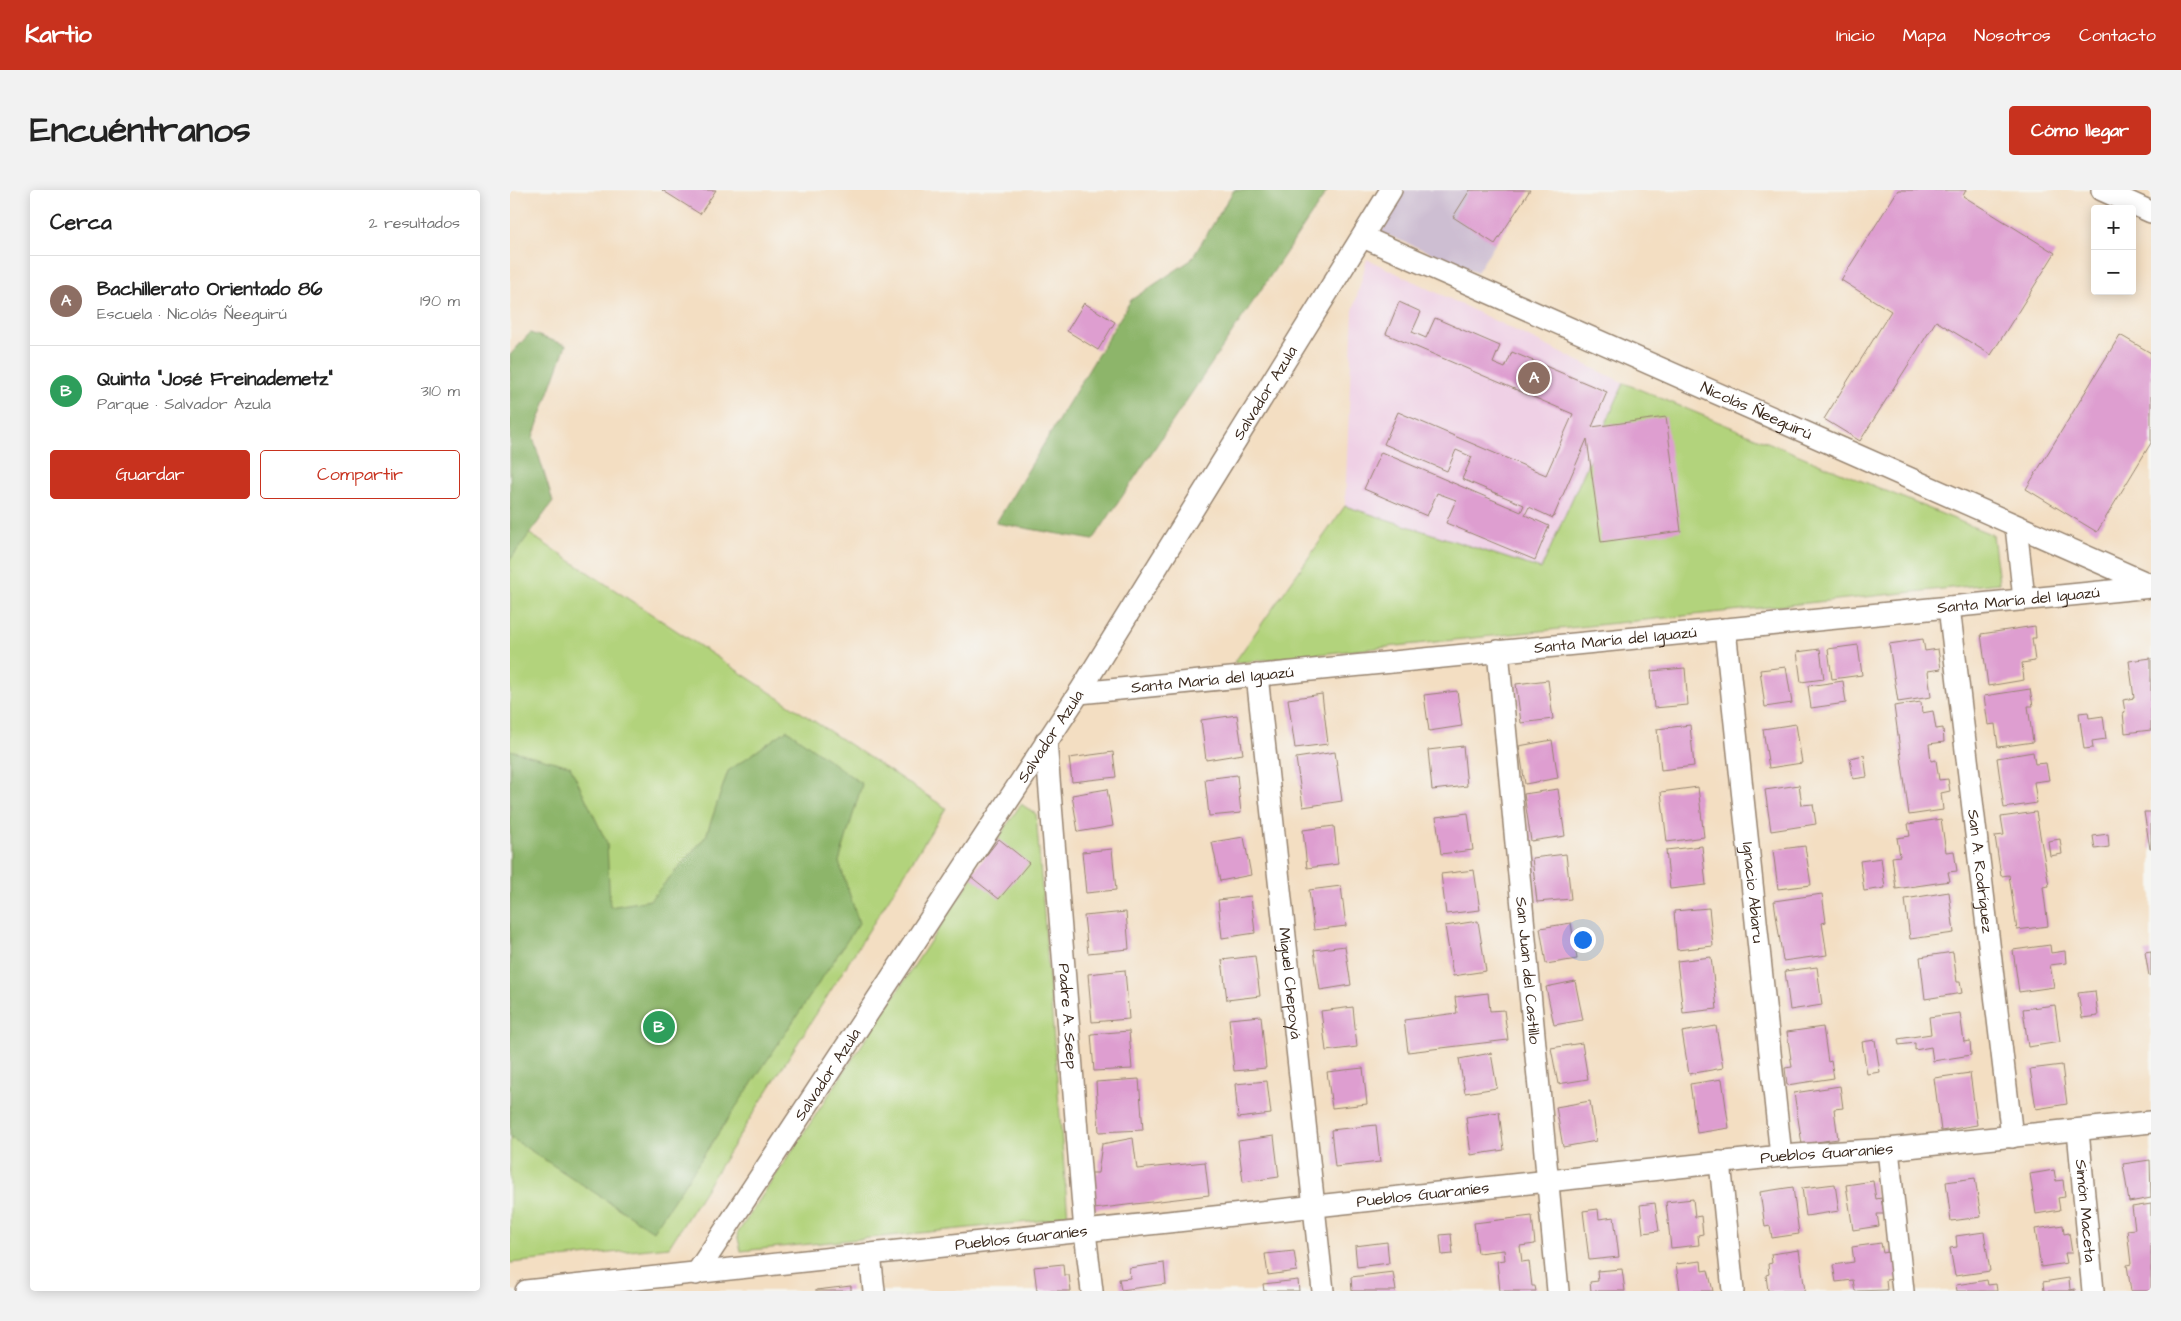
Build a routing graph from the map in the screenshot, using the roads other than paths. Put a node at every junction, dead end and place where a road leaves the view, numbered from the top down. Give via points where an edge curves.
1 (1391, 190) edge
2 (2102, 190) edge
3 (2151, 212) edge
4 (1362, 237) junction
5 (2016, 526) junction
6 (2151, 586) edge
7 (2024, 600) junction
8 (1950, 607) junction
9 (1725, 629) junction
10 (1498, 651) junction
11 (1257, 675) junction
12 (1079, 693) junction
13 (1046, 741) junction
14 (2151, 1122) edge
15 (2078, 1131) junction
16 (2012, 1137) junction
17 (1888, 1149) junction
18 (1781, 1156) junction
19 (1720, 1162) junction
20 (1547, 1181) junction
21 (1314, 1206) junction
22 (1085, 1232) junction
23 (870, 1255) junction
24 (696, 1274) junction
25 (637, 1286) edge
26 (526, 1291) edge
27 (874, 1291) edge
28 (1092, 1291) edge
29 (1323, 1291) edge
30 (1558, 1291) edge
31 (1732, 1291) edge
32 (1903, 1291) edge
33 (2093, 1291) edge

1 - 4 street, Salvador Azula
2 - 3 street
4 - 5 street, Nicolás Ñeeguirú
4 - 12 street, Salvador Azula
5 - 6 street, Nicolás Ñeeguirú
5 - 7 street
6 - 7 street, Santa María del Iguazú
7 - 8 street, Santa María del Iguazú
8 - 9 street, Santa María del Iguazú
8 - 16 street, San A. Rodríguez
9 - 10 street, Santa María del Iguazú
9 - 18 street, Ignacio Abiaru
10 - 11 street, Santa María del Iguazú
10 - 20 street, San Juan del Castillo
11 - 12 street, Santa María del Iguazú
11 - 21 street, Miguel Chepoyá
12 - 13 street, Salvador Azula
13 - 22 street, Padre A. Seep
13 - 24 street, Salvador Azula
14 - 15 street, Pueblos Guaraníes
15 - 16 street, Pueblos Guaraníes
15 - 33 street, Simón Maceta
16 - 17 street, Pueblos Guaraníes
17 - 18 street, Pueblos Guaraníes
17 - 32 street
18 - 19 street, Pueblos Guaraníes
19 - 20 street, Pueblos Guaraníes
19 - 31 street
20 - 21 street, Pueblos Guaraníes
20 - 30 street, San Juan del Castillo
21 - 22 street, Pueblos Guaraníes
21 - 29 street, Miguel Chepoyá
22 - 23 street, Pueblos Guaraníes
22 - 28 street, Padre A. Seep
23 - 24 street, Pueblos Guaraníes
23 - 27 street
24 - 25 street, Pueblos Guaraníes
25 - 26 street, Pueblos Guaraníes

